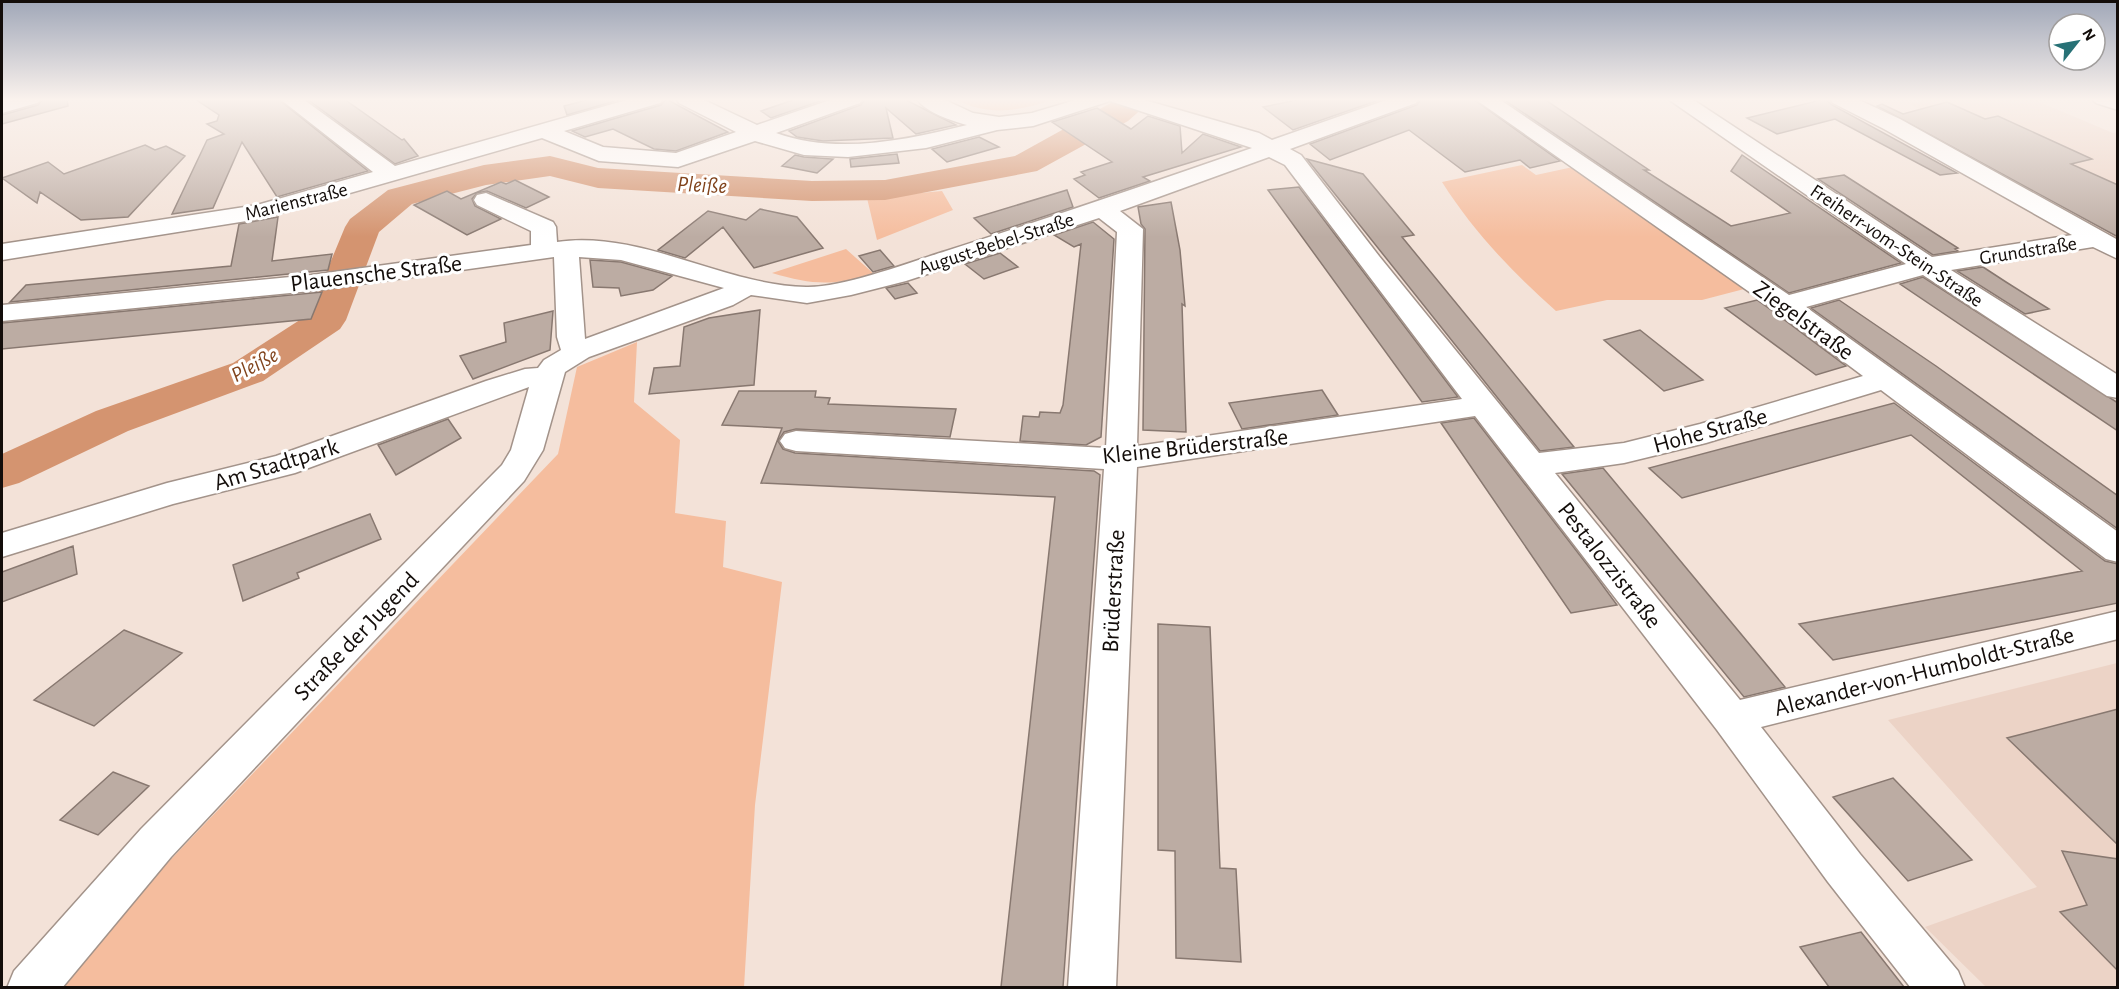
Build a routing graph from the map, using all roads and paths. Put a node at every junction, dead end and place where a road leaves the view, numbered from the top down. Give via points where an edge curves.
1 (352, 145) edge
2 (490, 145) edge
3 (578, 145) edge
4 (720, 145) edge
5 (797, 145) edge
6 (889, 145) edge
7 (1267, 145) edge
8 (1281, 145) edge
9 (1553, 145) edge
10 (1747, 145) edge
11 (1930, 145) edge
12 (1273, 148) junction
13 (391, 174) junction
14 (486, 200) dead end
15 (1102, 209) junction
16 (2107, 245) edge
17 (555, 249) junction
18 (2, 252) edge
19 (1927, 266) junction
20 (747, 286) junction
21 (1785, 304) junction
22 (2, 313) edge
23 (579, 351) junction
24 (547, 378) junction
25 (1885, 379) junction
26 (2118, 389) edge
27 (1483, 405) junction
28 (796, 441) dead end
29 (1120, 459) junction
30 (1531, 465) junction
31 (2, 545) edge
32 (2118, 550) edge
33 (2118, 625) edge
34 (1731, 718) junction
35 (31, 987) edge
36 (1092, 987) edge
37 (1941, 987) edge

1 - 13 street
2 - 13 street, Marienstraße
3 - 4 street via 599,154 678,160
5 - 6 street via 842,152
7 - 12 street, Pestalozzistraße
8 - 12 street, August-Bebel-Straße
9 - 21 street, Ziegelstraße
10 - 19 street, Freiherr-vom-Stein-Straße
11 - 16 street
12 - 15 street, August-Bebel-Straße
12 - 27 street, Pestalozzistraße via 1293,160
13 - 18 street, Marienstraße via 259,212
14 - 17 street via 544,227
15 - 20 street, August-Bebel-Straße via 851,287 807,295
15 - 29 street, Brüderstraße via 1130,229
16 - 19 street, Grundstraße
17 - 20 street, Plauensche Straße via 622,252
17 - 22 street, Plauensche Straße via 311,283
17 - 23 street via 572,345
19 - 21 street, Grundstraße
19 - 26 street, Freiherr-vom-Stein-Straße
20 - 23 street via 723,299
21 - 25 street, Ziegelstraße
23 - 24 street, Straße der Jugend via 554,366
24 - 31 street, Am Stadtpark via 525,378 284,465 167,494
24 - 35 street, Straße der Jugend via 526,450 513,473 156,843
25 - 30 street, Hohe Straße via 1706,433 1624,453
25 - 32 street, Ziegelstraße
27 - 29 street, Kleine Brüderstraße
27 - 30 street, Pestalozzistraße
28 - 29 street, Kleine Brüderstraße
29 - 36 street, Brüderstraße
30 - 34 street, Pestalozzistraße
33 - 34 street, Alexander-von-Humboldt-Straße
34 - 37 street, Pestalozzistraße via 1844,868

